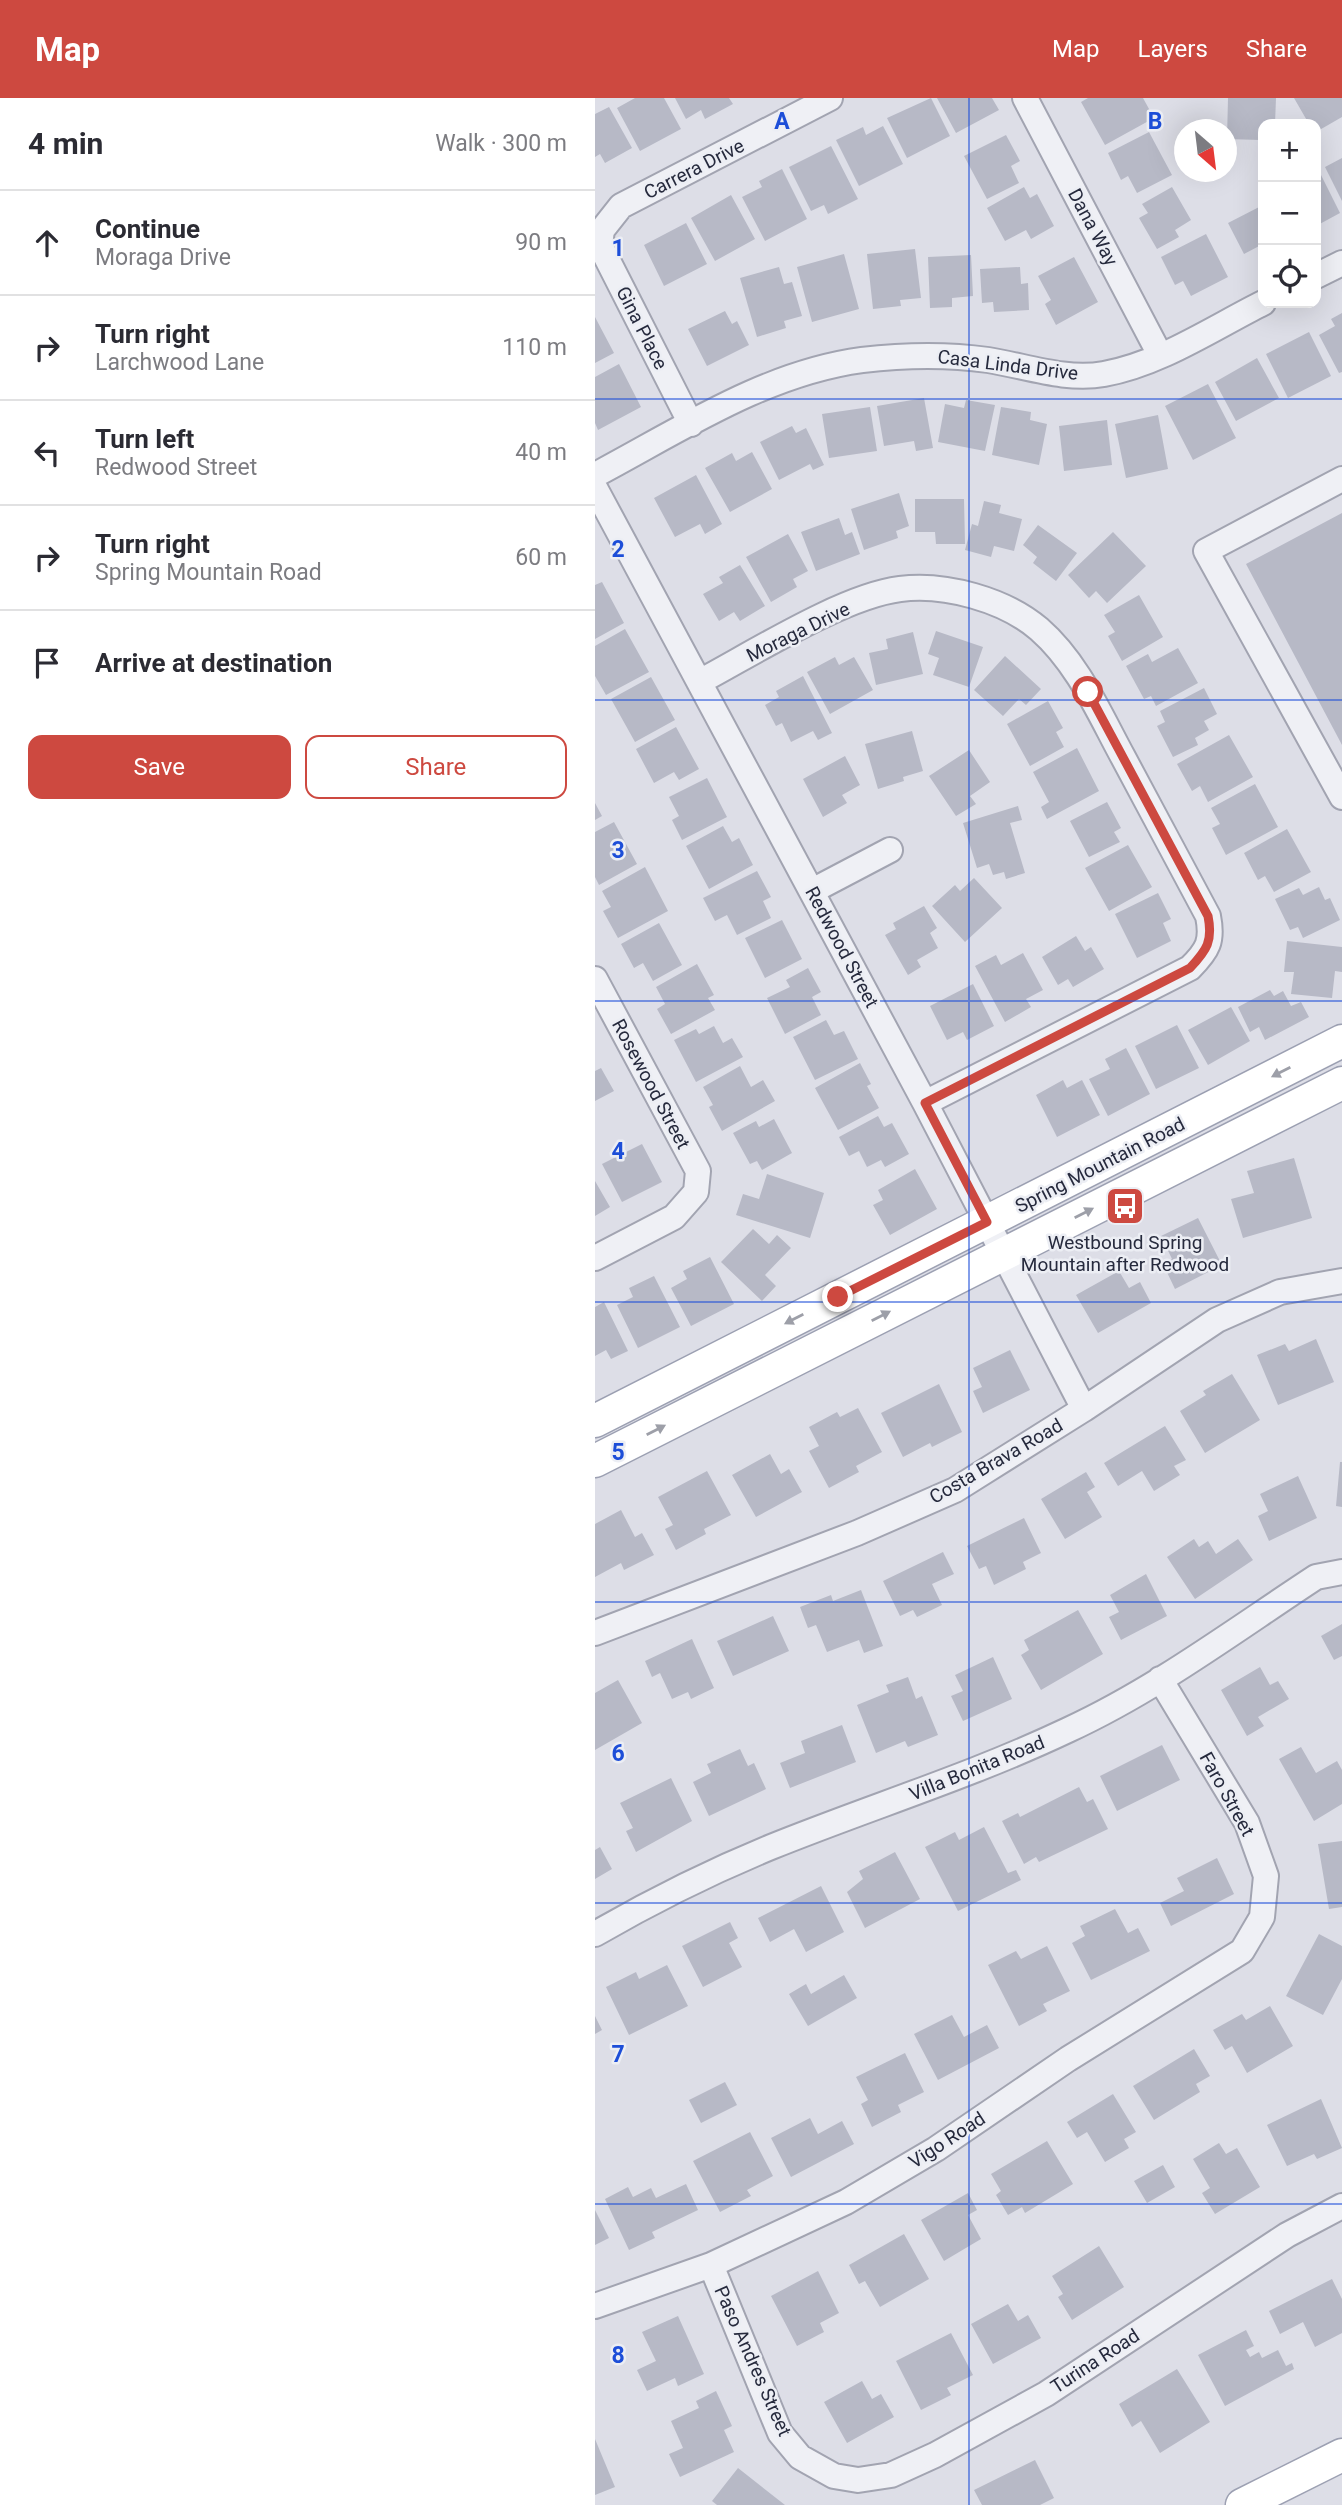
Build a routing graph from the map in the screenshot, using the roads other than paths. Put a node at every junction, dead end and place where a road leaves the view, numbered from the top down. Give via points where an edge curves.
1 (830, 98) edge
2 (1025, 98) edge
3 (602, 230) joint
4 (1342, 262) edge
5 (1321, 273) edge
6 (1258, 306) edge
7 (1160, 355) junction
8 (691, 424) junction
9 (595, 475) edge
10 (1342, 479) edge
11 (595, 488) edge
12 (699, 682) junction
13 (1342, 797) edge
14 (890, 850) dead end
15 (812, 891) junction
16 (598, 991) edge
17 (1342, 1041) edge
18 (1338, 1083) edge
19 (925, 1103) junction
20 (987, 1222) junction
21 (1004, 1254) junction
22 (595, 1258) edge
23 (1342, 1281) edge
24 (1084, 1409) junction
25 (595, 1421) edge
26 (595, 1461) edge
27 (1342, 1572) edge
28 (595, 1633) edge
29 (1160, 1679) junction
30 (1262, 1917) joint
31 (595, 1934) edge
32 (1342, 2206) edge
33 (711, 2265) junction
34 (595, 2306) edge
35 (1342, 2455) edge
36 (834, 2476) joint
37 (1242, 2505) edge

1 - 3 street, Carrera Drive via 621,206
2 - 7 street, Dana Way
3 - 8 street, Gina Place via 600,245
4 - 5 street
6 - 7 street, Casa Linda Drive
7 - 8 street, Casa Linda Drive via 1104,374 1068,376 925,354 860,361 803,372
8 - 9 street, Casa Linda Drive
10 - 13 street via 1206,551
11 - 12 street, Redwood Street
12 - 15 street, Redwood Street
12 - 19 street, Moraga Drive via 842,607 900,589 956,591 987,599 1037,627 1058,647 1088,692 1208,916 1212,937 1190,968
14 - 15 street
15 - 19 street, Redwood Street
16 - 22 street, Rosewood Street via 698,1171 696,1192 674,1217
17 -> 20 main road, Spring Mountain Road
21 -> 18 main road, Spring Mountain Road
19 - 20 street, Redwood Street
20 - 21 street, Redwood Street
20 -> 25 main road, Spring Mountain Road
21 - 24 street, Redwood Street
26 -> 21 main road, Spring Mountain Road
23 - 24 street, Costa Brava Road via 1280,1292 1217,1320
24 - 28 street, Costa Brava Road via 955,1490 857,1533
27 - 29 street, Villa Bonita Road via 1316,1577
29 - 30 street, Faro Street via 1247,1823 1266,1877
29 - 31 street, Villa Bonita Road via 1070,1730 946,1783 772,1847 661,1896
30 - 33 street, Vigo Road via 1242,1951 1067,2059 936,2149 846,2202
32 - 36 street, Turina Road via 1287,2235 1046,2394 935,2455 891,2475 858,2480
33 - 34 street, Vigo Road
33 - 36 street, Paso Andres Street via 780,2433 800,2457
35 - 37 main road

